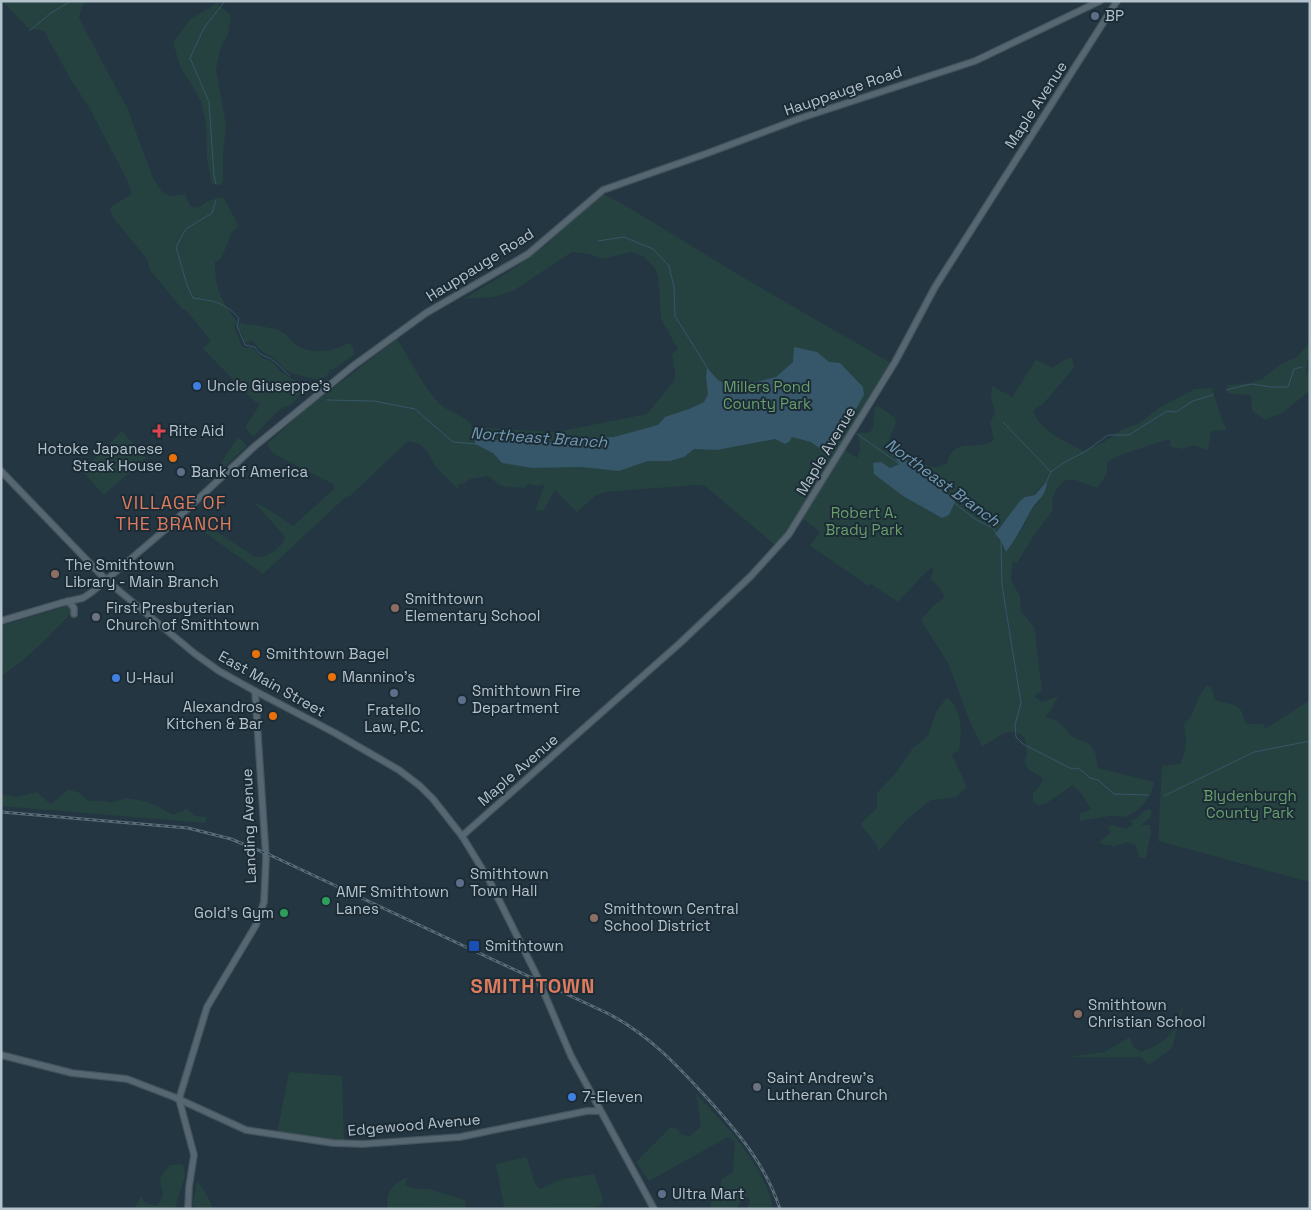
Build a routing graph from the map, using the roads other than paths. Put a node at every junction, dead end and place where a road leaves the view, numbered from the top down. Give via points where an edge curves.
1 (1100, 1) edge
2 (1117, 1) edge
3 (1, 471) edge
4 (106, 580) junction
5 (68, 602) junction
6 (74, 614) dead end
7 (1, 622) edge
8 (255, 691) junction
9 (462, 836) junction
10 (1, 1055) edge
11 (179, 1099) junction
12 (600, 1111) junction
13 (188, 1209) edge
14 (654, 1209) edge

1 - 4 main road, Hauppauge Road via 975,61 801,118 603,190 528,254 426,313 353,366 255,446
2 - 9 main road, Maple Avenue via 935,287 896,362 789,534 751,576 679,644
3 - 4 main road, East Main Street
4 - 5 main road, Hauppauge Road via 83,598
4 - 8 main road, East Main Street via 194,653
5 - 6 main road via 74,608
5 - 7 main road
8 - 9 main road, East Main Street via 399,770 433,798
8 - 11 main road, Landing Avenue via 266,858 264,902 256,924 207,1008
9 - 12 main road, East Main Street via 498,896 569,1052
10 - 11 main road, Edgewood Avenue via 64,1072 127,1079
11 - 12 main road, Edgewood Avenue via 246,1130 334,1143 371,1144 460,1137
11 - 13 main road via 194,1156
12 - 14 main road, East Main Street

